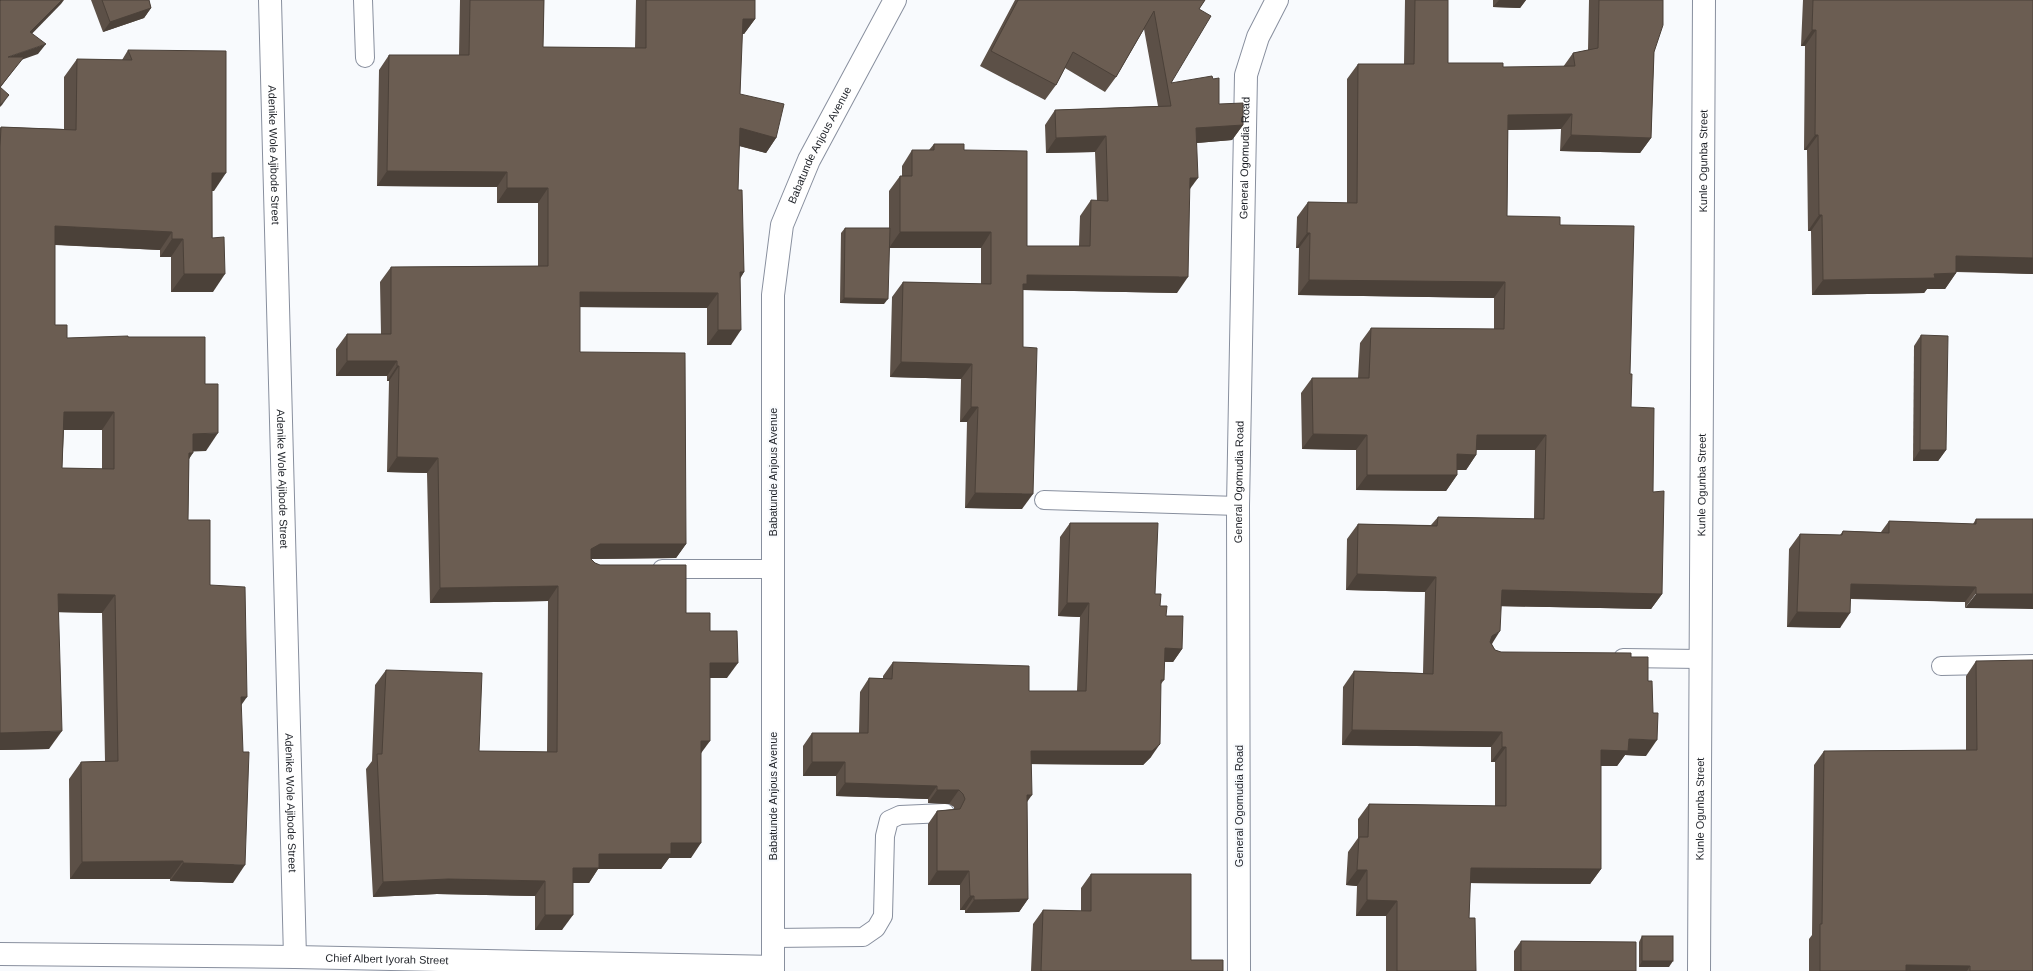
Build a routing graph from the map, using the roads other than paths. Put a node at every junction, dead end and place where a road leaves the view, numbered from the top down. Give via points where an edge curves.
1 (270, 0) edge
2 (363, 0) edge
3 (895, 0) edge
4 (1276, 0) edge
5 (1704, 0) edge
6 (365, 58) dead end
7 (1044, 500) dead end
8 (1238, 506) junction
9 (646, 569) edge
10 (773, 569) junction
11 (1607, 658) edge
12 (1700, 658) junction
13 (2033, 664) edge
14 (1941, 666) dead end
15 (945, 813) edge
16 (773, 938) junction
17 (0, 954) edge
18 (295, 957) junction
19 (773, 969) edge
20 (1239, 971) edge
21 (1699, 971) edge

1 - 18 street, Adenike Wole Ajibode Street
2 - 6 lane
3 - 10 street, Babatunde Anjous Avenue via 809,160 782,226 773,295
4 - 8 street, General Ogomudia Road via 1258,37 1246,75
5 - 12 street, Kunle Ogunba Street
7 - 8 lane
8 - 20 street, General Ogomudia Road
9 - 10 lane
10 - 16 street, Babatunde Anjous Avenue
11 - 12 lane
12 - 21 street, Kunle Ogunba Street
13 - 14 lane
15 - 16 lane via 900,815 889,820 885,836 883,916 876,928 863,937
16 - 19 street, Babatunde Anjous Avenue
17 - 18 street, Chief Albert Iyorah Street
18 - 19 street, Chief Albert Iyorah Street

